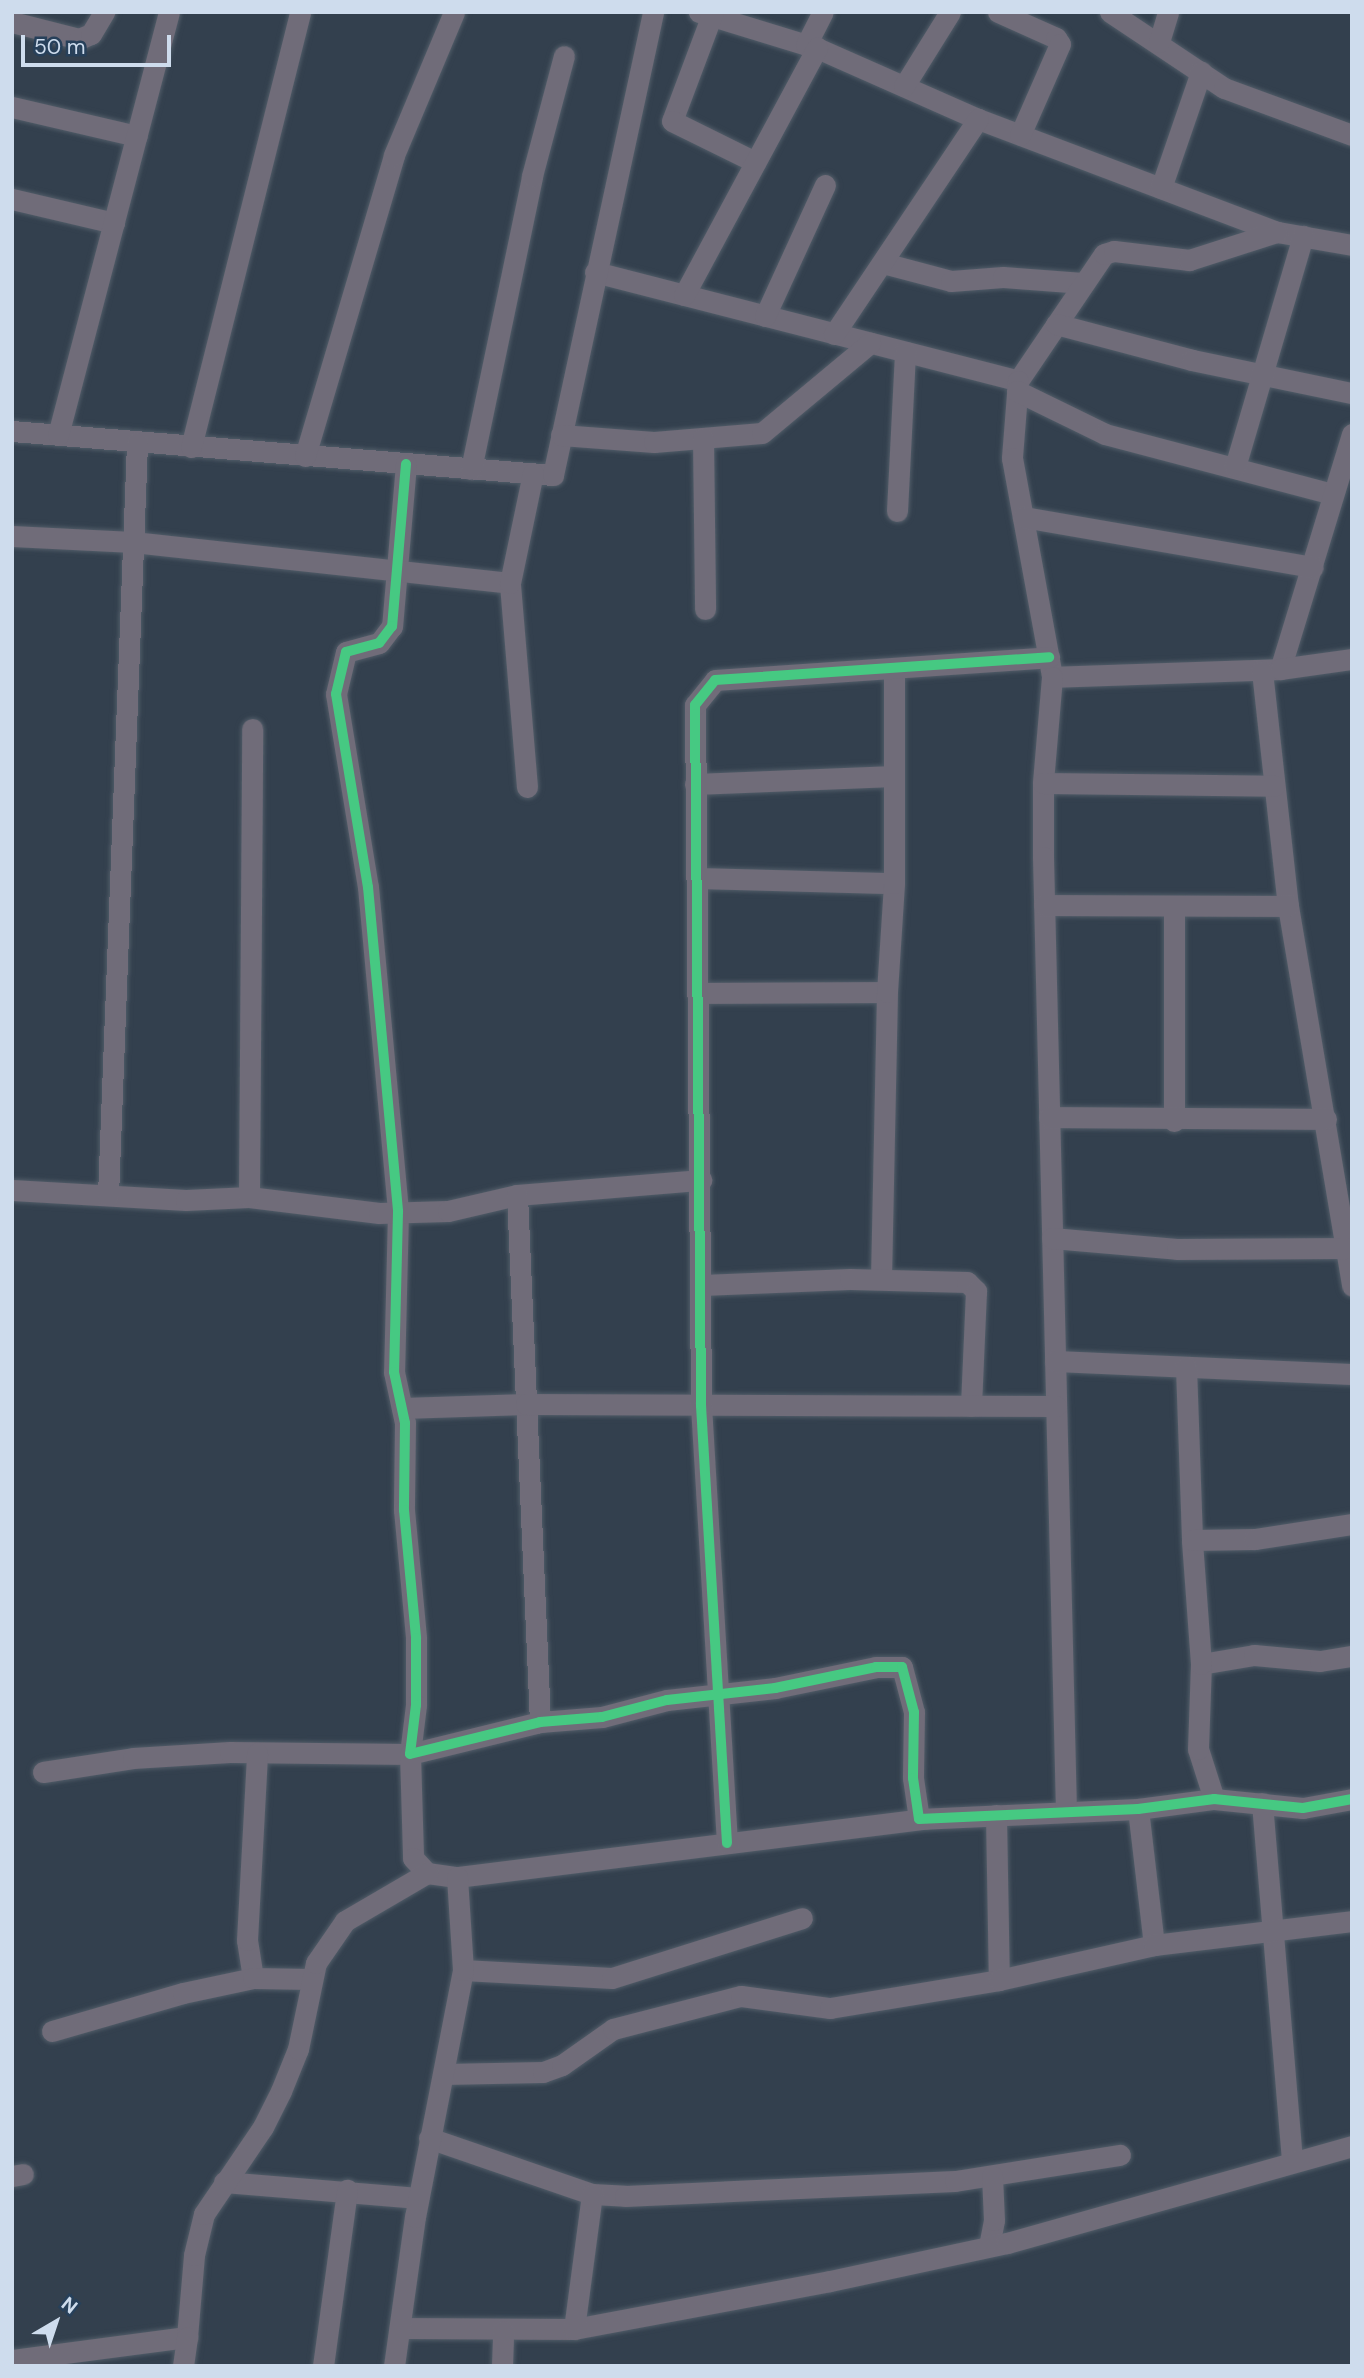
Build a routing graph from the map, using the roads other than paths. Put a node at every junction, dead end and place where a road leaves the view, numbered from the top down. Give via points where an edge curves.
1 (104, 12) edge
2 (169, 12) edge
3 (300, 12) edge
4 (454, 12) edge
5 (653, 12) edge
6 (822, 12) edge
7 (950, 12) edge
8 (998, 12) edge
9 (1110, 12) edge
10 (1168, 12) edge
11 (708, 14) edge
12 (12, 22) edge
13 (1159, 42) junction
14 (812, 46) junction
15 (564, 56) dead end
16 (1201, 72) junction
17 (904, 86) junction
18 (12, 107) edge
19 (978, 119) junction
20 (1020, 135) junction
21 (1352, 135) edge
22 (137, 136) junction
23 (755, 162) junction
24 (825, 185) dead end
25 (1161, 188) junction
26 (12, 199) edge
27 (114, 223) junction
28 (1277, 232) junction
29 (1303, 236) junction
30 (1352, 244) edge
31 (883, 263) junction
32 (595, 272) junction
33 (1083, 283) junction
34 (684, 295) junction
35 (765, 316) junction
36 (1056, 324) junction
37 (834, 334) junction
38 (870, 343) junction
39 (905, 352) junction
40 (1260, 374) junction
41 (1018, 386) junction
42 (1352, 393) edge
43 (12, 431) edge
44 (1352, 434) edge
45 (58, 435) junction
46 (561, 435) junction
47 (703, 438) junction
48 (137, 443) junction
49 (191, 447) junction
50 (305, 456) junction
51 (406, 464) junction
52 (1234, 467) junction
53 (471, 468) junction
54 (533, 473) junction
55 (1332, 494) junction
56 (897, 511) dead end
57 (1023, 517) junction
58 (12, 536) edge
59 (133, 542) junction
60 (1313, 568) junction
61 (399, 571) junction
62 (510, 583) junction
63 (705, 609) dead end
64 (1352, 659) edge
65 (1050, 667) junction
66 (894, 668) junction
67 (1271, 670) junction
68 (251, 729) dead end
69 (894, 776) junction
70 (1043, 783) junction
71 (695, 784) junction
72 (1274, 786) junction
73 (527, 787) dead end
74 (698, 878) junction
75 (894, 883) junction
76 (1044, 905) junction
77 (1288, 906) junction
78 (1174, 909) junction
79 (887, 992) junction
80 (697, 993) junction
81 (1049, 1117) junction
82 (1326, 1119) junction
83 (1174, 1121) junction
84 (701, 1180) junction
85 (12, 1190) edge
86 (108, 1195) junction
87 (517, 1195) junction
88 (249, 1197) junction
89 (398, 1212) junction
90 (1052, 1238) junction
91 (1346, 1248) junction
92 (881, 1279) junction
93 (702, 1285) junction
94 (1352, 1286) edge
95 (1055, 1362) junction
96 (1186, 1367) junction
97 (1352, 1374) edge
98 (526, 1404) junction
99 (701, 1405) junction
100 (971, 1406) junction
101 (1056, 1406) junction
102 (402, 1408) junction
103 (1352, 1524) edge
104 (1192, 1540) junction
105 (1352, 1656) edge
106 (1201, 1664) junction
107 (715, 1696) junction
108 (540, 1722) junction
109 (257, 1753) junction
110 (410, 1754) junction
111 (43, 1772) dead end
112 (1214, 1799) junction
113 (1352, 1799) edge
114 (1262, 1803) junction
115 (1138, 1809) junction
116 (1066, 1812) junction
117 (996, 1815) junction
118 (925, 1819) junction
119 (727, 1843) junction
120 (427, 1873) junction
121 (457, 1877) junction
122 (802, 1918) dead end
123 (1352, 1921) edge
124 (1276, 1932) junction
125 (1154, 1945) junction
126 (463, 1970) junction
127 (253, 1978) junction
128 (312, 1979) junction
129 (999, 1980) junction
130 (52, 2031) dead end
131 (444, 2074) junction
132 (429, 2138) junction
133 (1352, 2146) edge
134 (1120, 2155) dead end
135 (1292, 2161) junction
136 (992, 2176) junction
137 (224, 2182) junction
138 (347, 2190) junction
139 (592, 2194) junction
140 (418, 2198) junction
141 (989, 2246) junction
142 (401, 2328) junction
143 (574, 2329) junction
144 (503, 2331) junction
145 (187, 2337) junction
146 (23, 2361) edge
147 (183, 2366) edge
148 (323, 2366) edge
149 (394, 2366) edge
150 (502, 2366) edge

1 - 12 street via 91,34 79,39
2 - 22 street
3 - 49 street
4 - 50 street via 394,155
5 - 32 street
6 - 14 street
7 - 17 street
8 - 20 street via 1060,44
9 - 13 street
10 - 13 street
11 - 14 street
11 - 23 street via 672,121
13 - 16 street
14 - 17 street
14 - 23 street
15 - 53 street via 532,176
16 - 21 street via 1245,99
16 - 25 street
17 - 19 street
18 - 22 street
19 - 20 street
19 - 31 street
20 - 25 street
22 - 27 street
23 - 34 street
24 - 35 street
25 - 28 street
26 - 27 street
27 - 45 street
28 - 29 street
28 - 33 street via 1189,260 1114,251 1097,262
29 - 30 street
29 - 40 street
31 - 33 street via 951,281 1003,277
31 - 37 street
32 - 34 street
32 - 46 street
33 - 36 street
34 - 35 street
35 - 37 street
36 - 40 street
36 - 41 street
37 - 38 street
38 - 39 street
38 - 47 street via 762,433
39 - 41 street
39 - 56 street
40 - 42 street
40 - 52 street
41 - 52 street via 1105,434
41 - 57 street via 1012,458
43 - 45 street
44 - 55 street
45 - 48 street
46 - 47 street via 654,442
46 - 54 street via 554,475
47 - 63 street
48 - 49 street
48 - 59 street
49 - 50 street
50 - 51 street
51 - 53 street
51 - 61 street
52 - 55 street
53 - 54 street
54 - 62 street
55 - 60 street
57 - 60 street
57 - 65 street
58 - 59 street
59 - 61 street
59 - 86 street
60 - 67 street
61 - 62 street
61 - 89 street via 390,635 346,652 336,694 368,887
62 - 73 street
64 - 67 street
65 - 66 street
65 - 67 street
65 - 70 street
66 - 69 street
66 - 71 street via 715,680 695,705
67 - 72 street
68 - 88 street
69 - 71 street
69 - 75 street
70 - 72 street
70 - 76 street
71 - 74 street
72 - 77 street
74 - 75 street
74 - 80 street
75 - 79 street
76 - 78 street
76 - 81 street
77 - 78 street
77 - 82 street
78 - 83 street
79 - 80 street
79 - 92 street
80 - 84 street
81 - 83 street
81 - 90 street
82 - 83 street
82 - 91 street
84 - 87 street
84 - 93 street
85 - 86 street
86 - 88 street via 186,1200
87 - 89 street via 482,1206
87 - 98 street
88 - 89 street
89 - 102 street via 394,1372
90 - 91 street via 1177,1249
90 - 95 street
91 - 94 street
92 - 93 street
92 - 100 street via 959,1279 972,1285 976,1292
93 - 99 street
95 - 96 street
95 - 101 street
96 - 97 street
96 - 104 street
98 - 99 street
98 - 102 street
98 - 108 street
99 - 100 street
99 - 107 street
100 - 101 street
101 - 116 street
102 - 110 street via 404,1510 416,1638
103 - 104 street via 1255,1539
104 - 106 street
105 - 106 street via 1320,1661 1254,1656
106 - 112 street via 1198,1749
107 - 108 street via 667,1700 603,1717
107 - 118 street via 876,1667 902,1667 914,1712 913,1778 919,1819
107 - 119 street
108 - 110 street
109 - 110 street
109 - 111 street via 133,1758
109 - 127 street via 247,1940
110 - 120 street via 413,1858
112 - 114 street
112 - 115 street
113 - 114 street via 1303,1808
114 - 124 street
115 - 116 street
115 - 125 street
116 - 117 street
117 - 118 street
117 - 129 street
118 - 119 street
119 - 121 street
120 - 121 street
120 - 128 street via 345,1921 328,1940
121 - 126 street
122 - 126 street via 612,1978
123 - 124 street
124 - 125 street
124 - 135 street
125 - 129 street
126 - 131 street
127 - 128 street
127 - 130 street
128 - 137 street via 298,2049 281,2091 263,2127
129 - 131 street via 830,2008 741,1996 612,2029 562,2065 543,2072
131 - 132 street
132 - 139 street
132 - 140 street
133 - 135 street
134 - 136 street
135 - 141 street
136 - 139 street
136 - 141 street
137 - 138 street
137 - 145 street via 204,2214 196,2245
138 - 140 street
138 - 148 street
139 - 143 street
140 - 142 street
141 - 143 street
142 - 144 street
142 - 149 street
143 - 144 street
144 - 150 street
145 - 146 street
145 - 147 street

